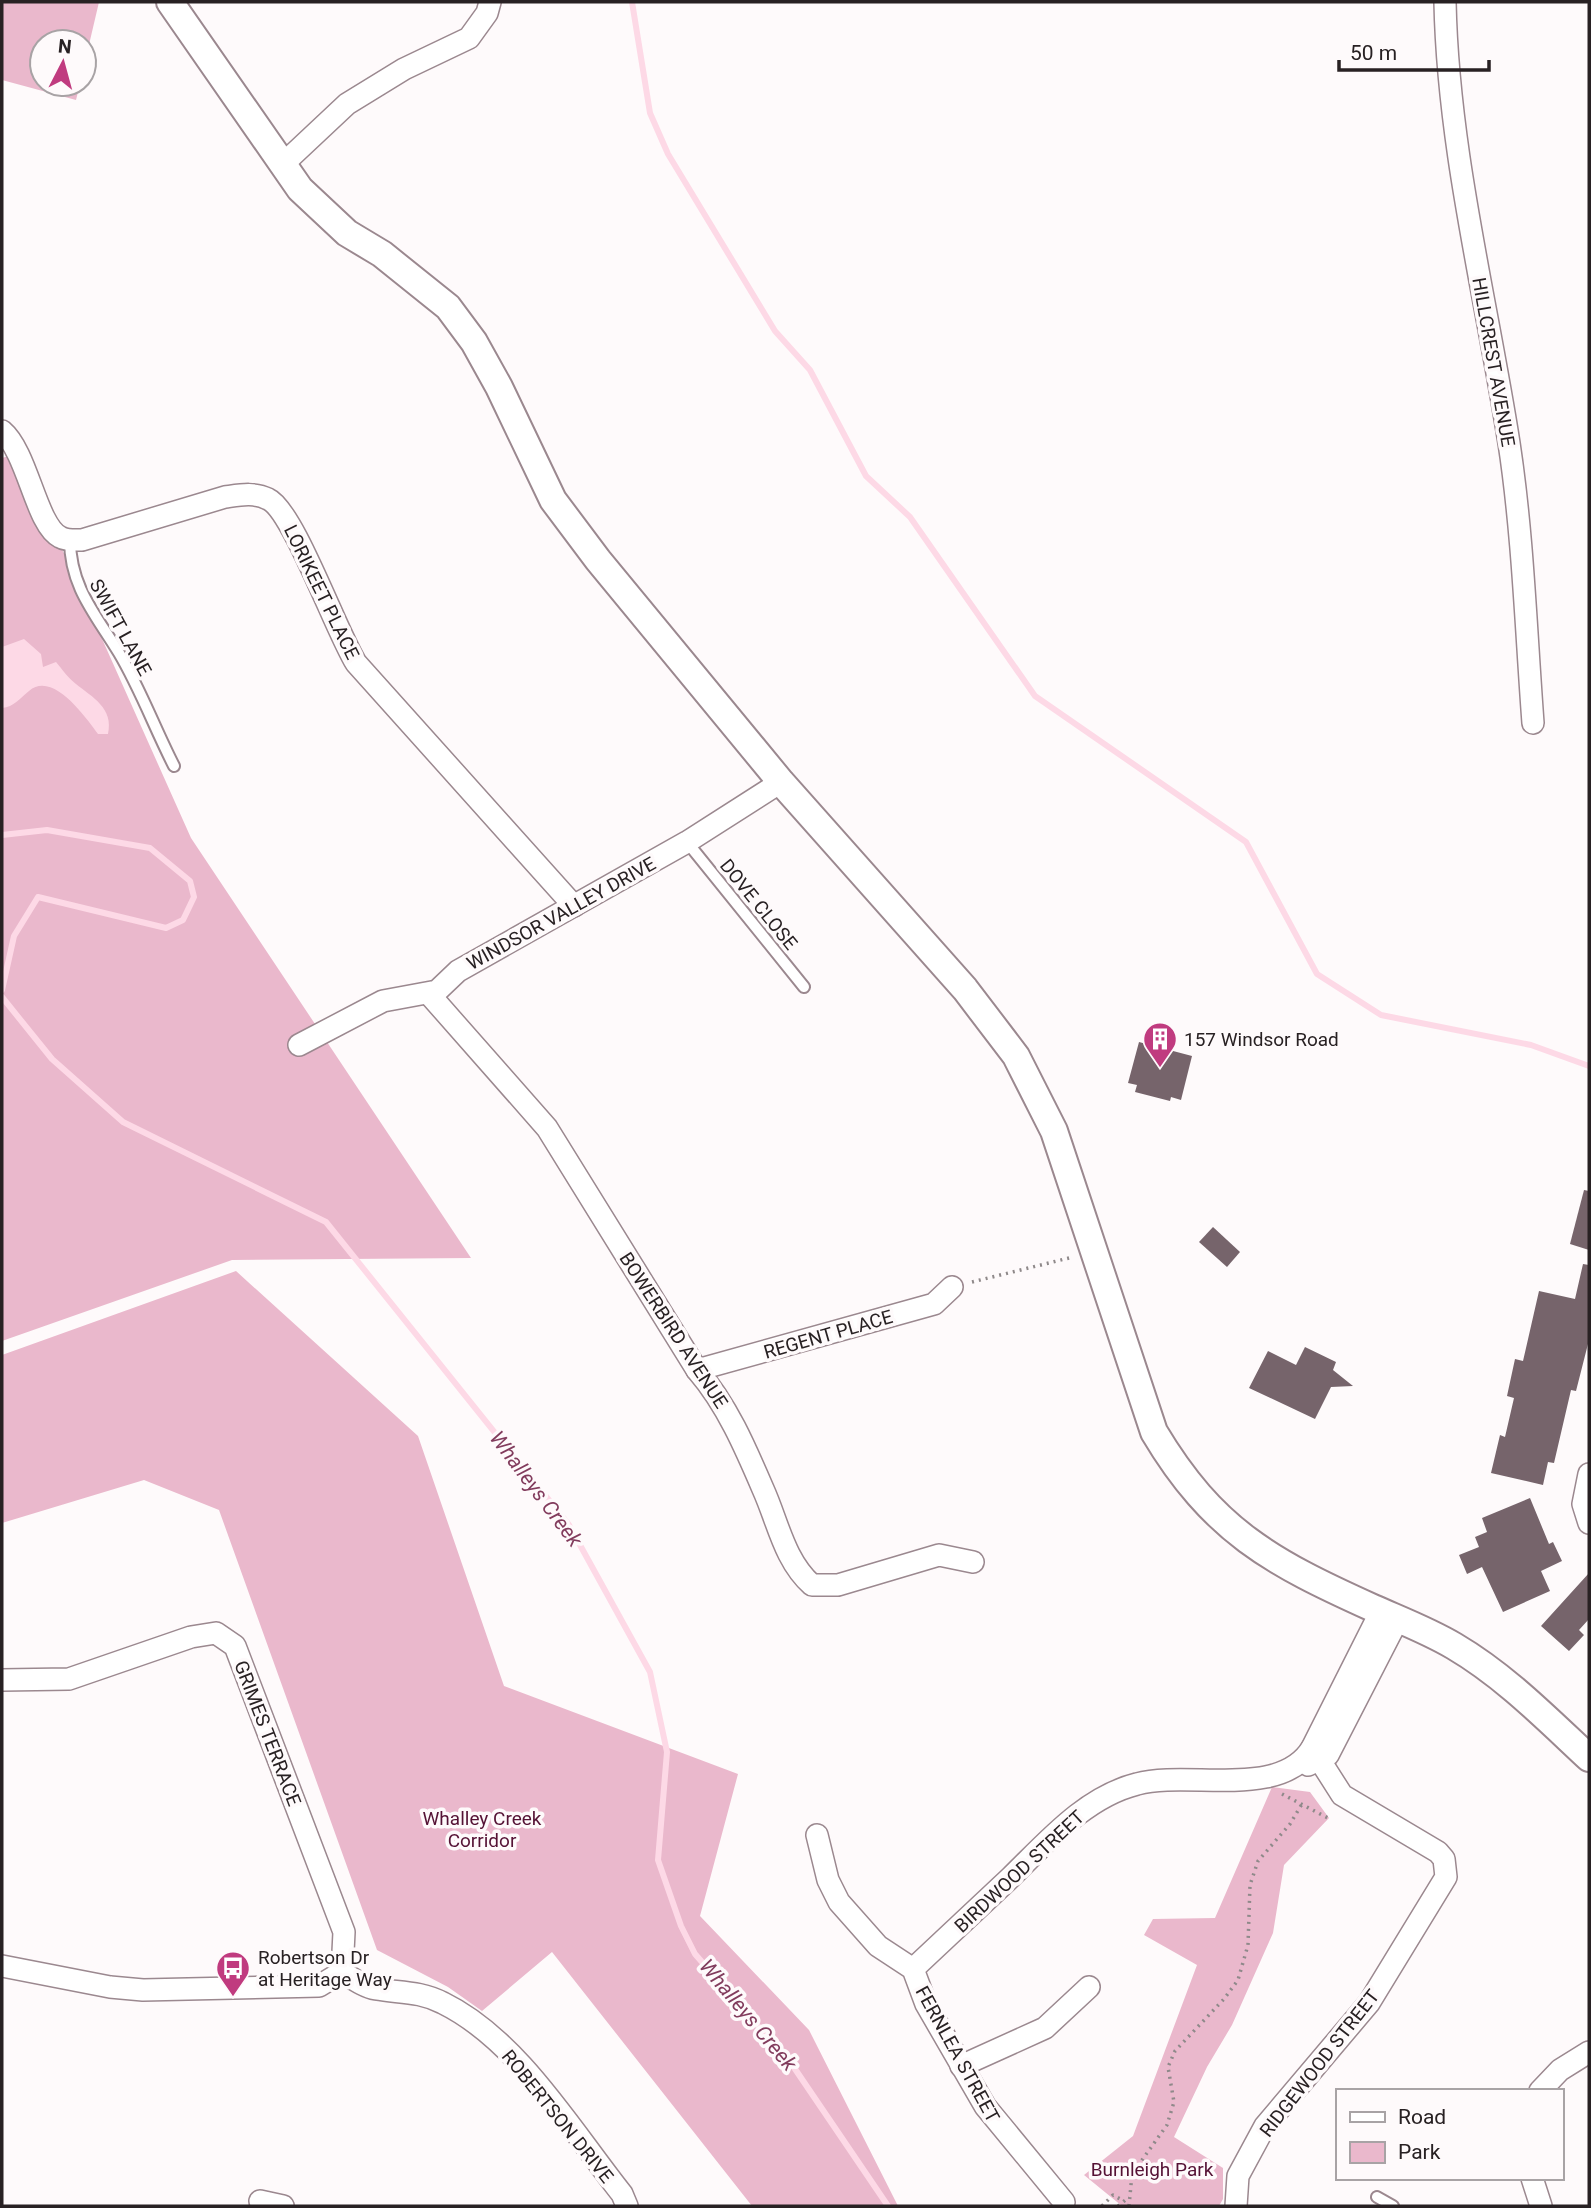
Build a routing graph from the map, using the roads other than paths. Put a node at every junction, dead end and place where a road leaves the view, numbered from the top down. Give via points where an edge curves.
1 (170, 2) edge
2 (490, 2) edge
3 (1446, 2) edge
4 (282, 165) junction
5 (2, 431) edge
6 (70, 540) junction
7 (1533, 723) dead end
8 (174, 766) dead end
9 (781, 782) junction
10 (687, 842) junction
11 (574, 906) junction
12 (804, 987) dead end
13 (429, 994) junction
14 (299, 1045) dead end
15 (952, 1287) road end
16 (697, 1370) junction
17 (1589, 1474) edge
18 (1589, 1523) edge
19 (973, 1562) dead end
20 (1390, 1615) junction
21 (2, 1680) edge
22 (1310, 1758) junction
23 (1589, 1758) edge
24 (817, 1835) dead end
25 (2, 1965) edge
26 (913, 1969) junction
27 (342, 1972) junction
28 (1089, 1987) dead end
29 (1589, 2052) edge
30 (961, 2066) junction
31 (1542, 2089) edge
32 (1533, 2180) edge
33 (1377, 2197) dead end
34 (260, 2201) dead end
35 (1064, 2202) dead end
36 (283, 2206) edge
37 (627, 2206) edge
38 (1236, 2206) edge
39 (1393, 2206) edge
40 (1542, 2206) edge

1 - 4 street
2 - 4 street via 469,38 404,68 347,104
3 - 7 street, HILLCREST AVENUE via 1446,63 1509,444
4 - 9 street via 322,212 448,307 499,387 554,500
5 - 6 street via 22,461 50,528
6 - 8 lane, SWIFT LANE via 77,585 120,654
6 - 11 street, LORIKEET PLACE via 225,497 245,494 270,499 289,521 356,663
9 - 10 street, WINDSOR VALLEY DRIVE
9 - 20 street via 965,989 1016,1056 1054,1131 1137,1388 1154,1432 1176,1469 1224,1523 1258,1549 1291,1570
10 - 11 street, WINDSOR VALLEY DRIVE
10 - 12 lane, DOVE CLOSE
11 - 13 street, WINDSOR VALLEY DRIVE via 458,971
13 - 14 street via 383,1001
13 - 16 street, BOWERBIRD AVENUE via 547,1128
15 - 16 street, REGENT PLACE via 934,1304
16 - 19 street, BOWERBIRD AVENUE via 720,1397 789,1556 812,1585 838,1585 939,1555
17 - 18 street via 1583,1504
20 - 22 street
20 - 23 street via 1452,1645 1497,1675
21 - 27 street, GRIMES TERRACE via 69,1679 191,1637 216,1633 235,1646 344,1932
22 - 26 street, BIRDWOOD STREET via 1278,1775 1139,1783 1103,1797 1065,1825
22 - 38 street, RIDGEWOOD STREET via 1342,1795 1438,1852 1444,1859 1446,1877 1369,2003 1265,2126 1238,2176
24 - 26 street, FERNLEA STREET via 828,1880 839,1902 878,1946
25 - 27 street via 143,1990 319,1986
26 - 30 street, FERNLEA STREET via 926,2004
27 - 37 street, ROBERTSON DRIVE via 376,1989 422,1993 469,2018 494,2038 527,2073
28 - 30 street via 1045,2028
29 - 31 street via 1560,2070
30 - 35 street, FERNLEA STREET via 1000,2128
32 - 40 street
33 - 39 lane
34 - 36 street

